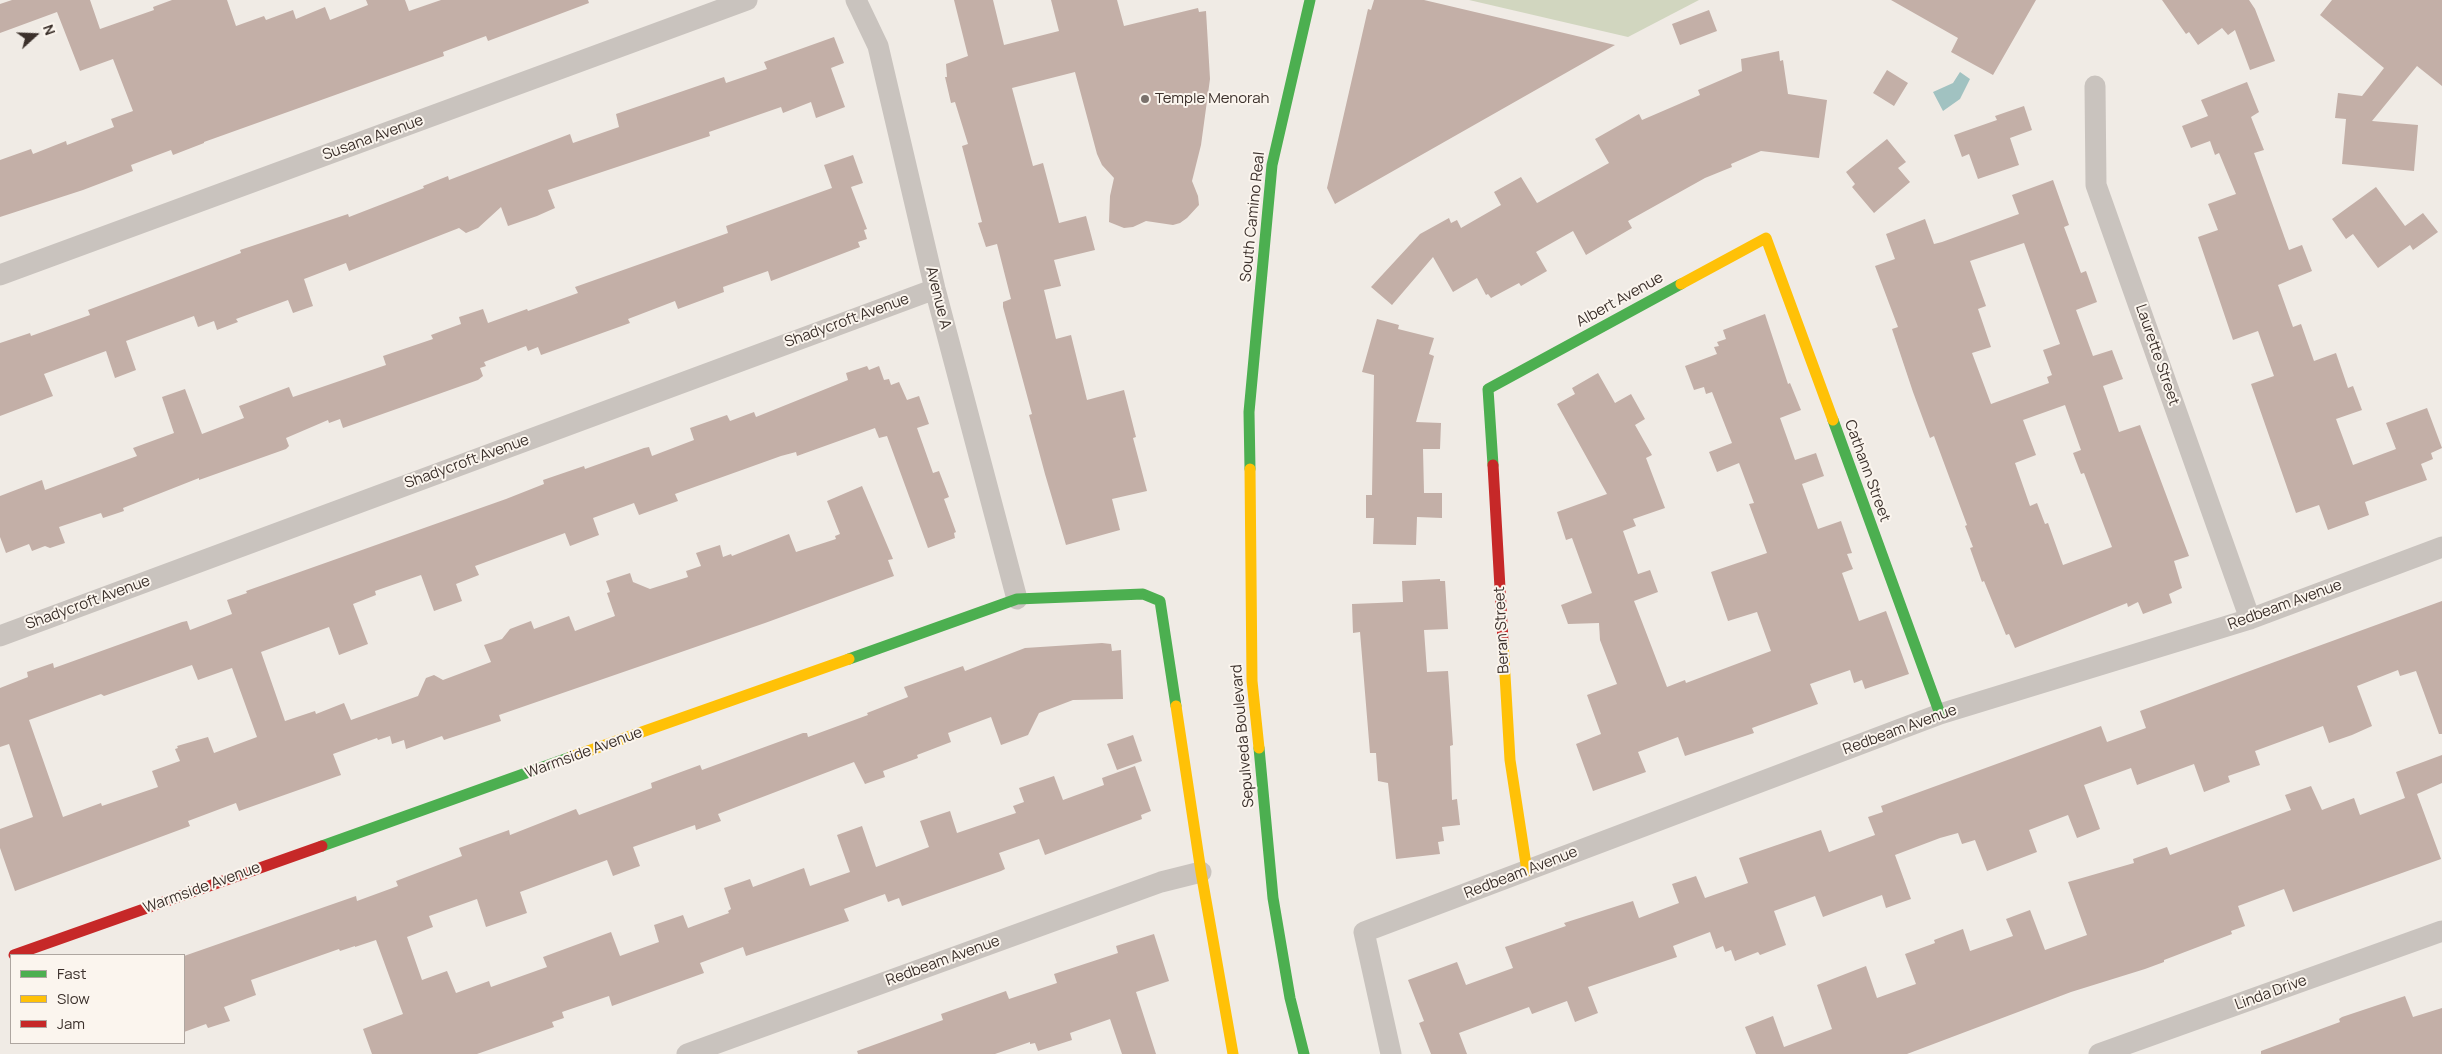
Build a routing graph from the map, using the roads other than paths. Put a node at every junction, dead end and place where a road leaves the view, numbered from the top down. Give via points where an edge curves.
1 (747, 0) edge
2 (856, 0) edge
3 (1310, 0) edge
4 (2095, 86) dead end
5 (1766, 238) joint
6 (0, 276) edge
7 (935, 289) junction
8 (1488, 389) joint
9 (1249, 412) joint
10 (2442, 547) edge
11 (1017, 598) junction
12 (2250, 619) junction
13 (0, 636) edge
14 (1940, 714) junction
15 (1527, 871) junction
16 (1201, 872) junction
17 (2442, 931) edge
18 (18, 954) edge
19 (687, 1054) edge
20 (1233, 1054) edge
21 (1304, 1054) edge
22 (1391, 1054) edge
23 (2099, 1054) edge

1 - 6 street, Susana Avenue
2 - 7 street, Avenue A via 878,46
3 - 9 street, South Camino Real via 1272,165
4 - 12 street, Laurette Street via 2096,185
5 - 8 street, Albert Avenue
5 - 14 street, Cathann Street
7 - 11 street, Avenue A
7 - 13 street, Shadycroft Avenue
8 - 15 street, Beran Street via 1510,760
9 - 21 street, Sepulveda Boulevard via 1252,681 1273,898 1290,998
10 - 12 street, Redbeam Avenue
11 - 16 street, Warmside Avenue via 1143,594 1160,601
11 - 18 street, Warmside Avenue
12 - 14 street, Redbeam Avenue
14 - 15 street, Redbeam Avenue
15 - 22 street, Redbeam Avenue via 1364,932
16 - 19 street, Redbeam Avenue via 1161,882
16 - 20 street
17 - 23 street, Linda Drive

